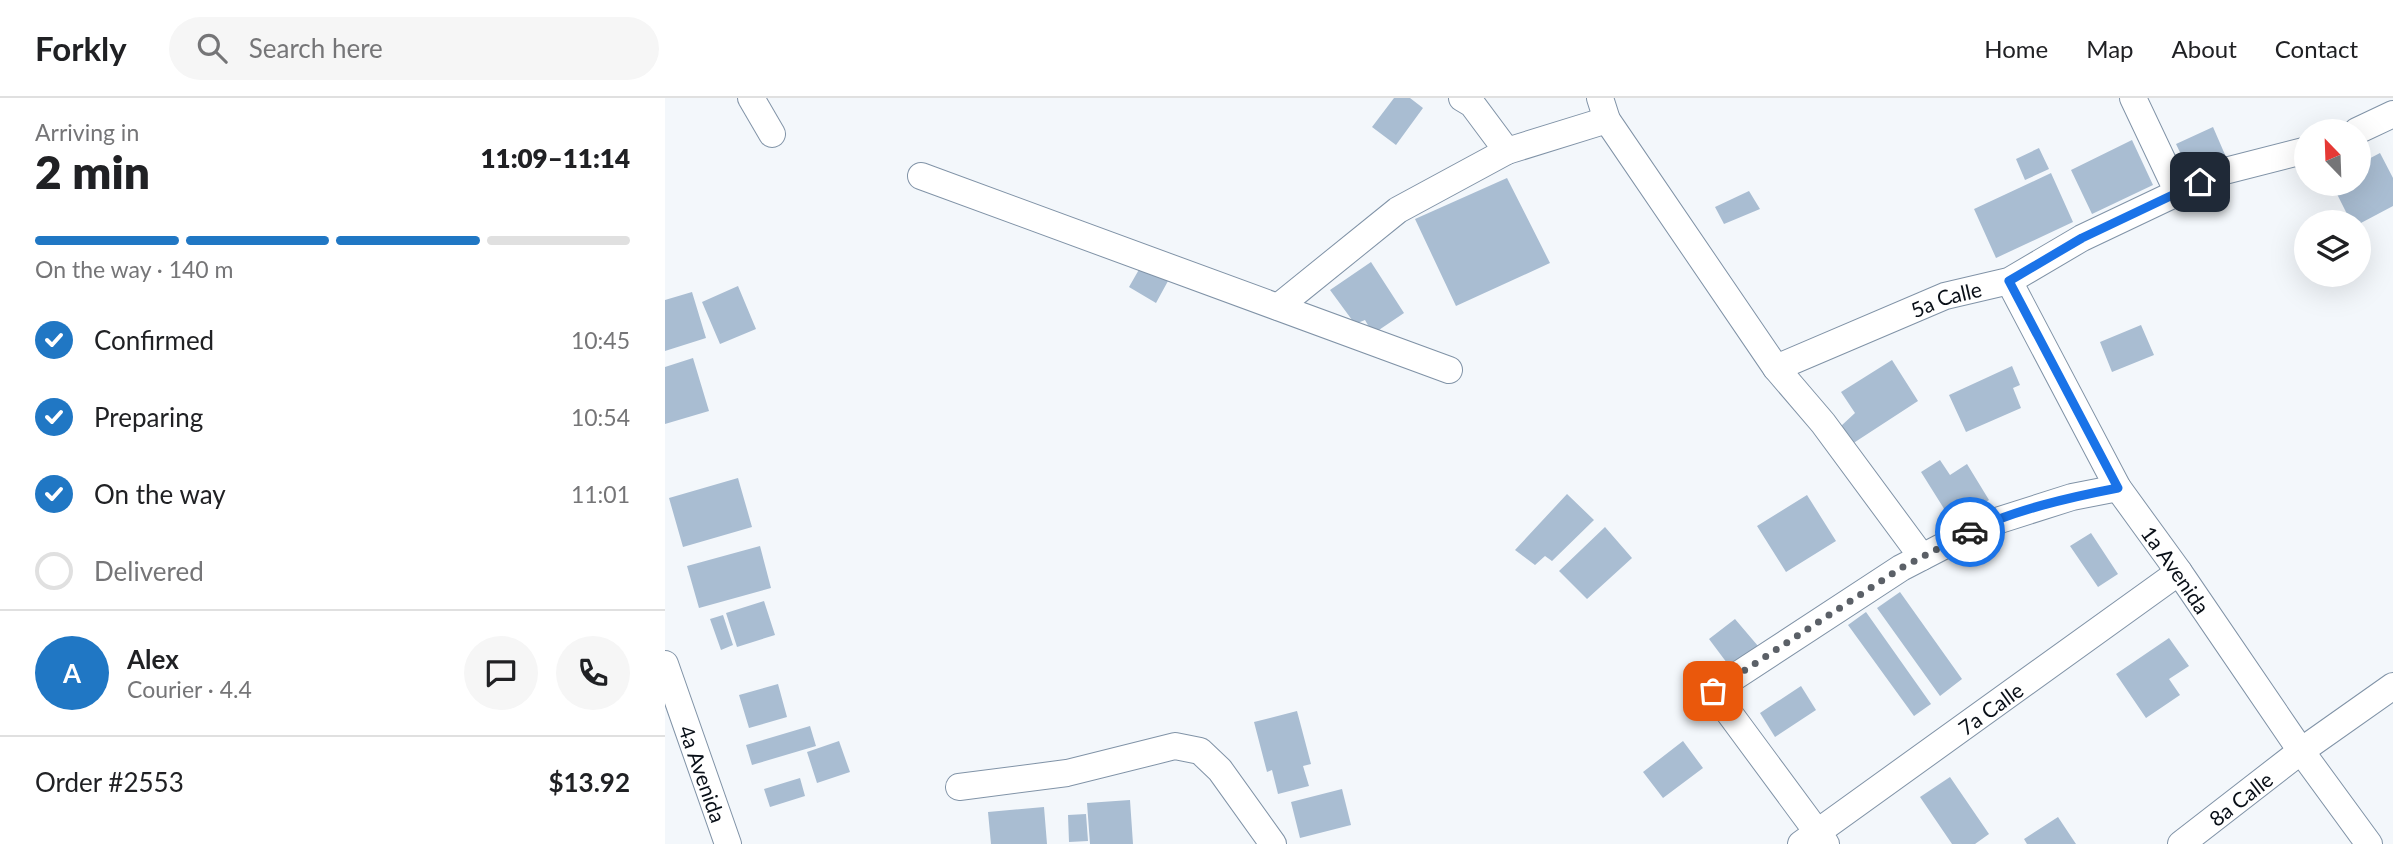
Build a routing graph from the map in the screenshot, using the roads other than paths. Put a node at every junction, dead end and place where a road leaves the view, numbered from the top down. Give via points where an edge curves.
1 (751, 98) edge
2 (1462, 98) edge
3 (2133, 98) edge
4 (1604, 109) edge
5 (2393, 114) edge
6 (2371, 124) edge
7 (772, 134) dead end
8 (1507, 151) junction
9 (2294, 153) edge
10 (921, 176) dead end
11 (2178, 193) junction
12 (2009, 281) junction
13 (1278, 307) junction
14 (1776, 368) junction
15 (1449, 370) dead end
16 (2118, 488) junction
17 (1922, 557) junction
18 (2179, 572) junction
19 (665, 664) edge
20 (2393, 686) edge
21 (2301, 751) junction
22 (960, 786) dead end
23 (1815, 840) edge
24 (728, 844) edge
25 (1273, 844) edge
26 (2181, 844) edge
27 (2369, 844) edge

1 - 7 street
2 - 8 street via 1472,104
3 - 11 street
4 - 8 street
4 - 14 street
5 - 6 street
8 - 13 street via 1398,210
9 - 11 street, 5a Calle via 2221,172
10 - 13 street
11 - 12 street, 5a Calle via 2082,238
12 - 14 street, 5a Calle via 1945,296
12 - 16 street, 1a Avenida
13 - 15 street
14 - 17 street via 1823,422
16 - 17 street via 2071,497 1984,525
16 - 18 street, 1a Avenida
17 - 23 street via 1713,691
18 - 21 street, 1a Avenida
18 - 23 street, 7a Calle
19 - 24 street, 4a Avenida
20 - 21 street, 8a Calle
21 - 26 street, 8a Calle
21 - 27 street, 1a Avenida
22 - 25 street via 1067,773 1175,746 1200,751 1220,770

